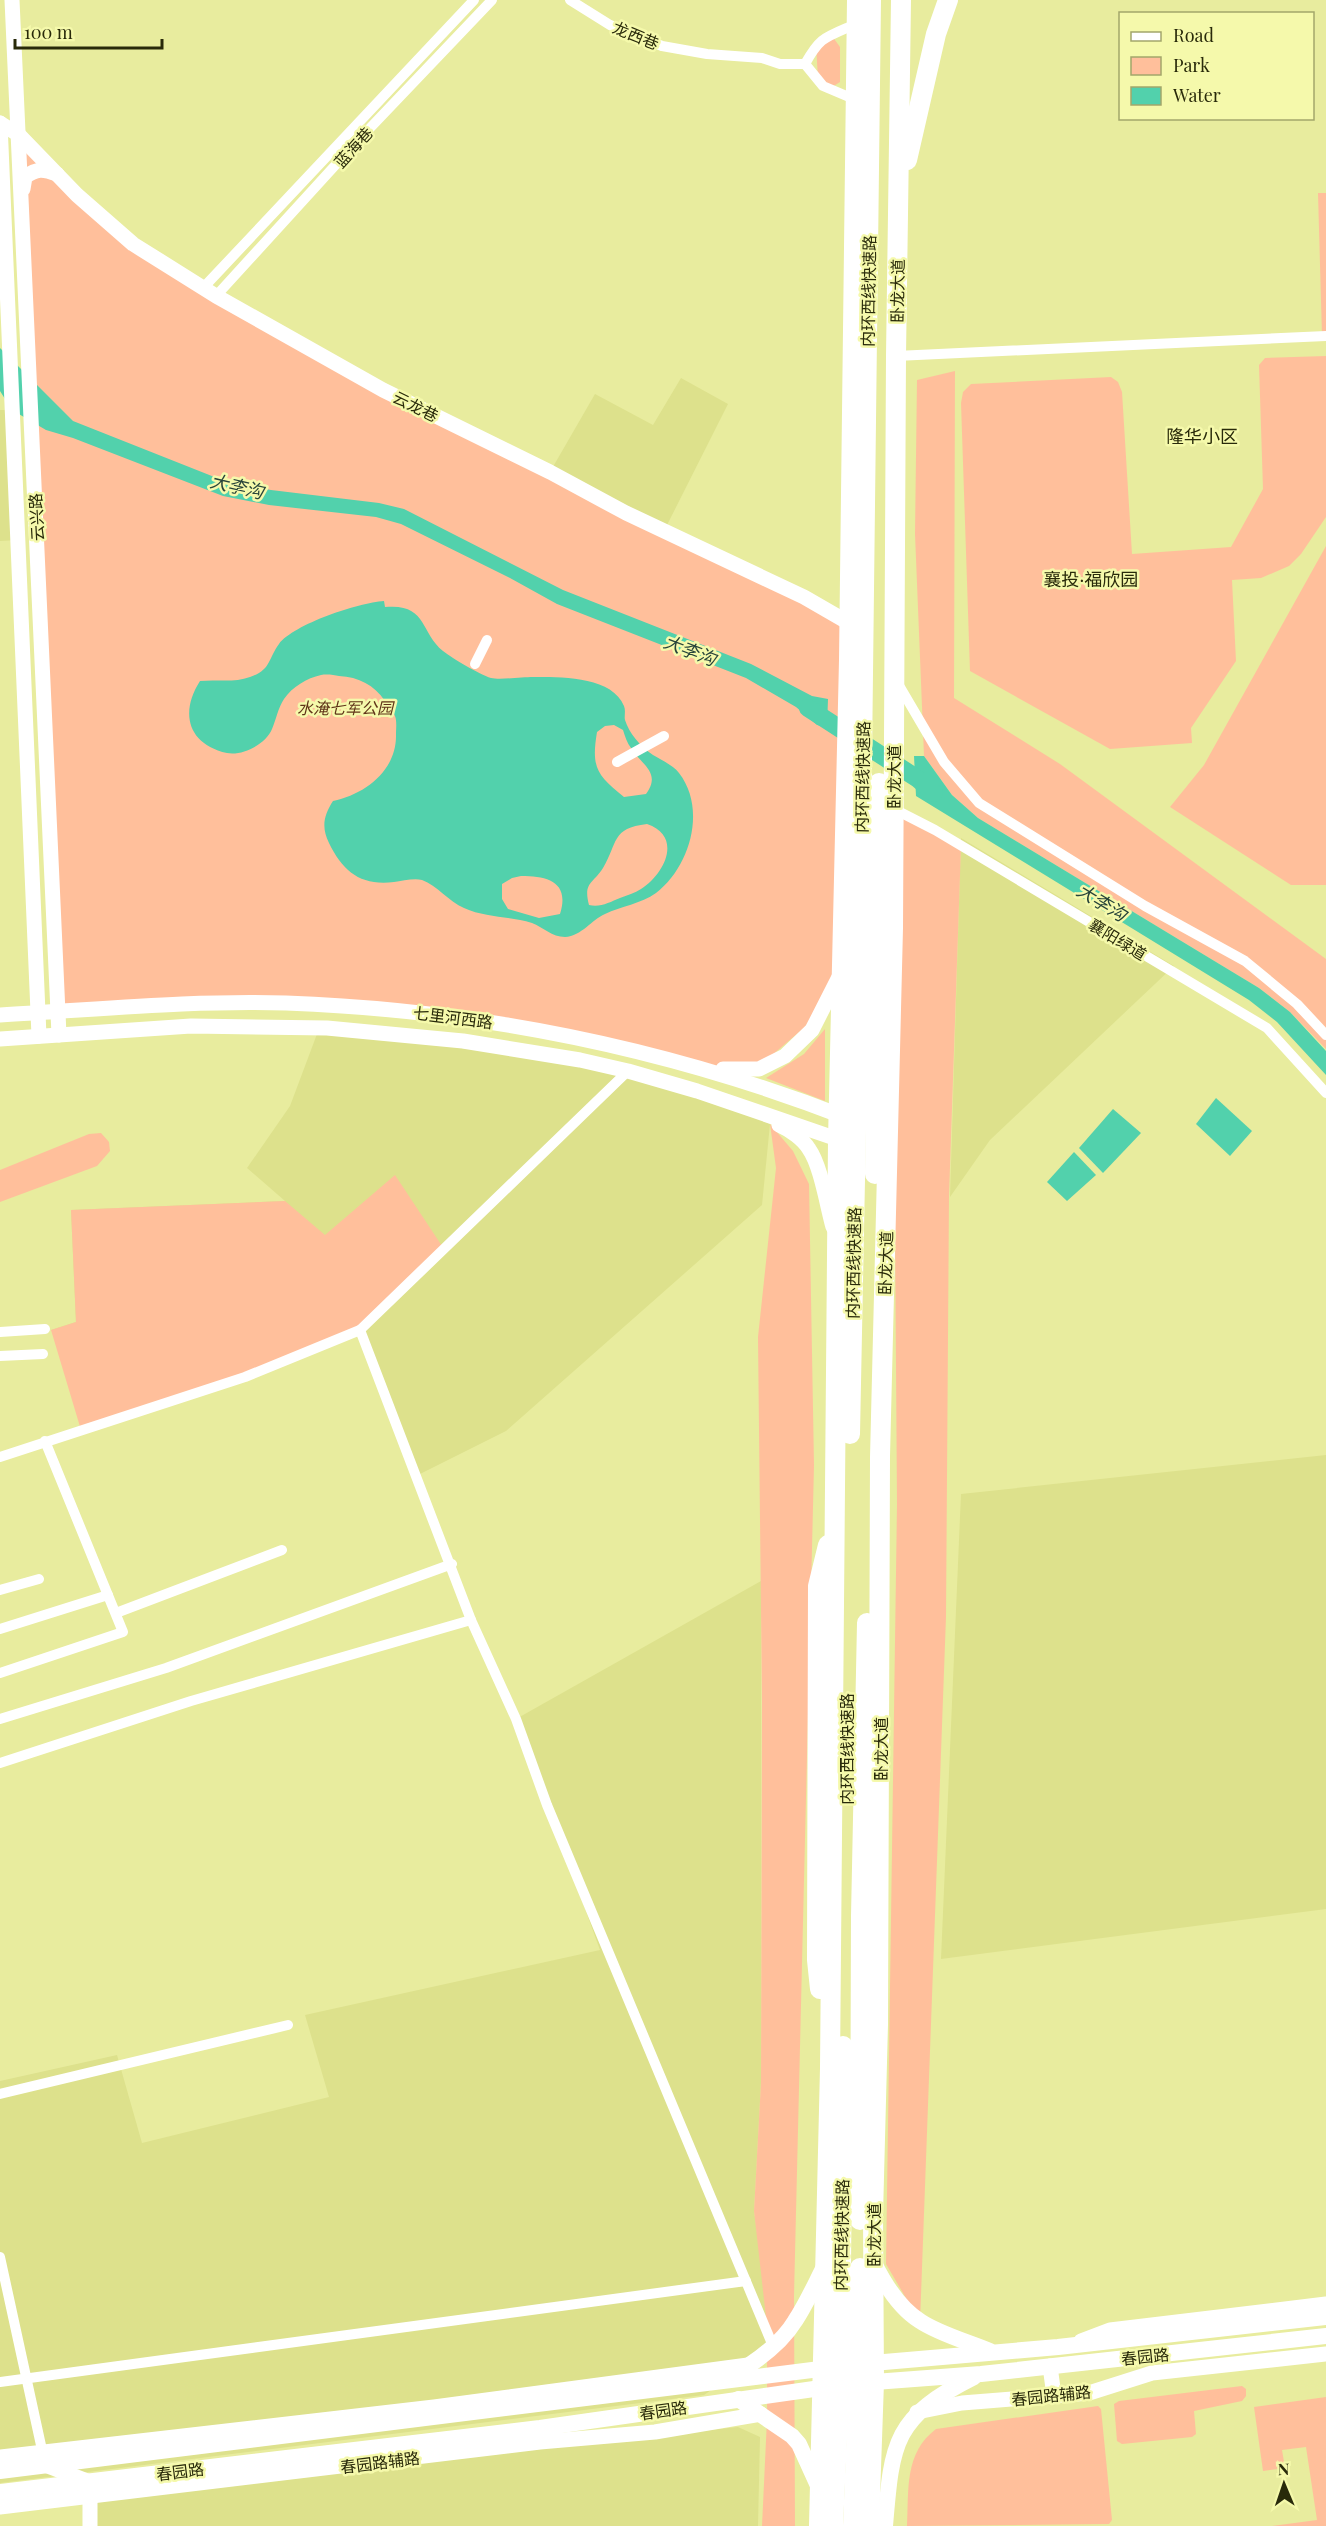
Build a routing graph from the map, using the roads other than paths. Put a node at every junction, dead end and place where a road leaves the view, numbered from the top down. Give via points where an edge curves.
1 (12, 0) edge
2 (474, 0) edge
3 (492, 0) edge
4 (570, 0) edge
5 (856, 0) edge
6 (871, 0) edge
7 (888, 0) edge
8 (901, 0) edge
9 (914, 0) edge
10 (948, 0) edge
11 (854, 25) junction
12 (805, 64) junction
13 (849, 97) dead end
14 (0, 123) edge
15 (19, 135) junction
16 (906, 163) junction
17 (57, 174) junction
18 (21, 198) junction
19 (209, 292) junction
20 (1326, 336) edge
21 (896, 356) junction
22 (874, 523) junction
23 (849, 623) junction
24 (487, 640) dead end
25 (475, 664) dead end
26 (894, 676) junction
27 (664, 736) dead end
28 (617, 762) dead end
29 (892, 800) junction
30 (842, 969) junction
31 (59, 1011) junction
32 (38, 1013) junction
33 (0, 1015) edge
34 (59, 1035) junction
35 (1326, 1035) edge
36 (39, 1036) junction
37 (0, 1039) edge
38 (706, 1069) junction
39 (628, 1071) junction
40 (1326, 1094) edge
41 (736, 1104) junction
42 (839, 1115) junction
43 (889, 1135) junction
44 (838, 1140) junction
45 (888, 1156) junction
46 (838, 1246) junction
47 (45, 1329) dead end
48 (360, 1330) junction
49 (0, 1332) edge
50 (43, 1354) dead end
51 (0, 1356) edge
52 (872, 1374) junction
53 (45, 1441) junction
54 (850, 1449) junction
55 (0, 1457) edge
56 (282, 1550) dead end
57 (452, 1564) junction
58 (39, 1579) dead end
59 (0, 1590) edge
60 (108, 1595) junction
61 (116, 1613) junction
62 (471, 1620) junction
63 (0, 1629) edge
64 (0, 1673) edge
65 (0, 1719) edge
66 (0, 1763) edge
67 (878, 2024) junction
68 (288, 2025) dead end
69 (830, 2068) junction
70 (0, 2094) edge
71 (0, 2257) edge
72 (873, 2260) junction
73 (826, 2262) junction
74 (746, 2281) junction
75 (1326, 2304) edge
76 (1326, 2317) edge
77 (1234, 2321) junction
78 (1326, 2337) edge
79 (773, 2346) junction
80 (994, 2352) junction
81 (1326, 2354) edge
82 (751, 2365) junction
83 (1050, 2366) junction
84 (874, 2372) junction
85 (981, 2374) junction
86 (26, 2378) junction
87 (824, 2378) junction
88 (723, 2381) junction
89 (0, 2382) edge
90 (1054, 2396) junction
91 (738, 2398) junction
92 (917, 2412) junction
93 (761, 2414) junction
94 (0, 2457) edge
95 (44, 2459) junction
96 (0, 2471) edge
97 (819, 2488) junction
98 (90, 2489) junction
99 (0, 2492) edge
100 (0, 2507) edge
101 (90, 2526) edge
102 (819, 2526) edge
103 (833, 2526) edge
104 (853, 2526) edge
105 (869, 2526) edge
106 (885, 2526) edge

1 - 15 street, 云兴路
2 - 19 street, 蓝海巷
3 - 19 street, 蓝海巷
4 - 12 street, 龙西巷 via 610,25 662,46 762,58 780,64
5 - 11 highway
5 - 23 highway
6 - 22 highway, 内环西线快速路
7 - 22 highway, 内环西线快速路
8 - 21 highway, 卧龙大道
9 - 16 highway
10 - 16 highway via 936,34
11 - 12 street via 816,44
11 - 22 highway via 855,406
12 - 13 street via 823,86
14 - 15 street, 云龙巷
14 - 32 street, 云兴路
15 - 17 street, 云龙巷
15 - 18 street, 云兴路
16 - 22 highway via 901,411
17 - 18 street via 43,168 33,171 25,177
17 - 19 street, 云龙巷 via 133,243
18 - 31 street, 云兴路
19 - 23 street, 云龙巷 via 383,390 626,513 804,597
20 - 21 street
21 - 26 highway, 卧龙大道
22 - 52 highway, 内环西线快速路
22 - 54 highway, 内环西线快速路
23 - 30 highway
24 - 25 street
26 - 29 highway, 卧龙大道
26 - 35 street via 945,762 979,803 1145,906 1245,961 1297,1004
27 - 28 street
29 - 40 street, 襄阳绿道 via 935,830 1267,1028
29 - 43 highway, 卧龙大道
30 - 38 street via 812,1030 785,1056 759,1069
30 - 42 highway
31 - 32 street, 七里河西路
31 - 34 street, 云兴路
31 - 38 street, 七里河西路 via 175,1003 286,1003 415,1012 528,1027
32 - 33 street, 七里河西路
32 - 36 street, 云兴路
34 - 36 street, 七里河西路
34 - 39 street, 七里河西路 via 191,1026 327,1028 463,1041
36 - 37 street, 七里河西路
38 - 42 street, 七里河西路
39 - 41 street, 七里河西路
39 - 48 street
41 - 44 street, 七里河西路
41 - 46 street via 788,1129 809,1149
42 - 43 street, 七里河西路
42 - 44 highway
43 - 45 highway, 卧龙大道
44 - 45 street, 七里河西路
44 - 46 highway
45 - 67 highway, 卧龙大道 via 880,1457
46 - 69 highway
47 - 49 street
48 - 53 street via 245,1377
48 - 57 street
50 - 51 street
52 - 67 highway via 891,1569 891,1883
52 - 104 highway, 内环西线快速路 via 861,1916 859,2374
53 - 55 street
53 - 60 street
54 - 69 highway via 818,1586 817,1960
54 - 103 highway, 内环西线快速路 via 840,2375
56 - 61 street
57 - 62 street
57 - 65 street via 166,1668
58 - 59 street
60 - 61 street
60 - 63 street
61 - 64 street via 123,1632
62 - 66 street via 191,1701
62 - 74 street via 516,1719 547,1805
67 - 72 highway, 卧龙大道
68 - 70 street
69 - 73 highway
71 - 86 street
72 - 80 main road via 898,2301 920,2322
72 - 84 highway, 卧龙大道
73 - 79 main road via 795,2322
73 - 87 highway
74 - 79 street
74 - 86 street
75 - 77 street
76 - 77 main road, 春园路
77 - 80 main road, 春园路 via 1067,2346
78 - 83 main road, 春园路
79 - 82 main road
80 - 84 main road, 春园路
81 - 90 street, 春园路辅路 via 1152,2373 1089,2393
82 - 88 main road
82 - 95 street
83 - 85 main road, 春园路
83 - 90 street
84 - 85 main road, 春园路
84 - 87 main road, 春园路
84 - 105 highway, 卧龙大道
85 - 92 main road
86 - 89 street
86 - 95 street
87 - 88 main road, 春园路
87 - 91 main road, 春园路
87 - 97 highway
88 - 95 main road, 春园路
90 - 92 street, 春园路辅路 via 963,2403
91 - 93 main road
91 - 98 main road, 春园路
92 - 106 main road via 897,2443
93 - 97 main road via 799,2444
93 - 98 street, 春园路辅路 via 655,2432
94 - 95 street
95 - 96 main road, 春园路
95 - 98 street
97 - 102 highway
98 - 99 main road, 春园路
98 - 100 street, 春园路辅路
98 - 101 street

